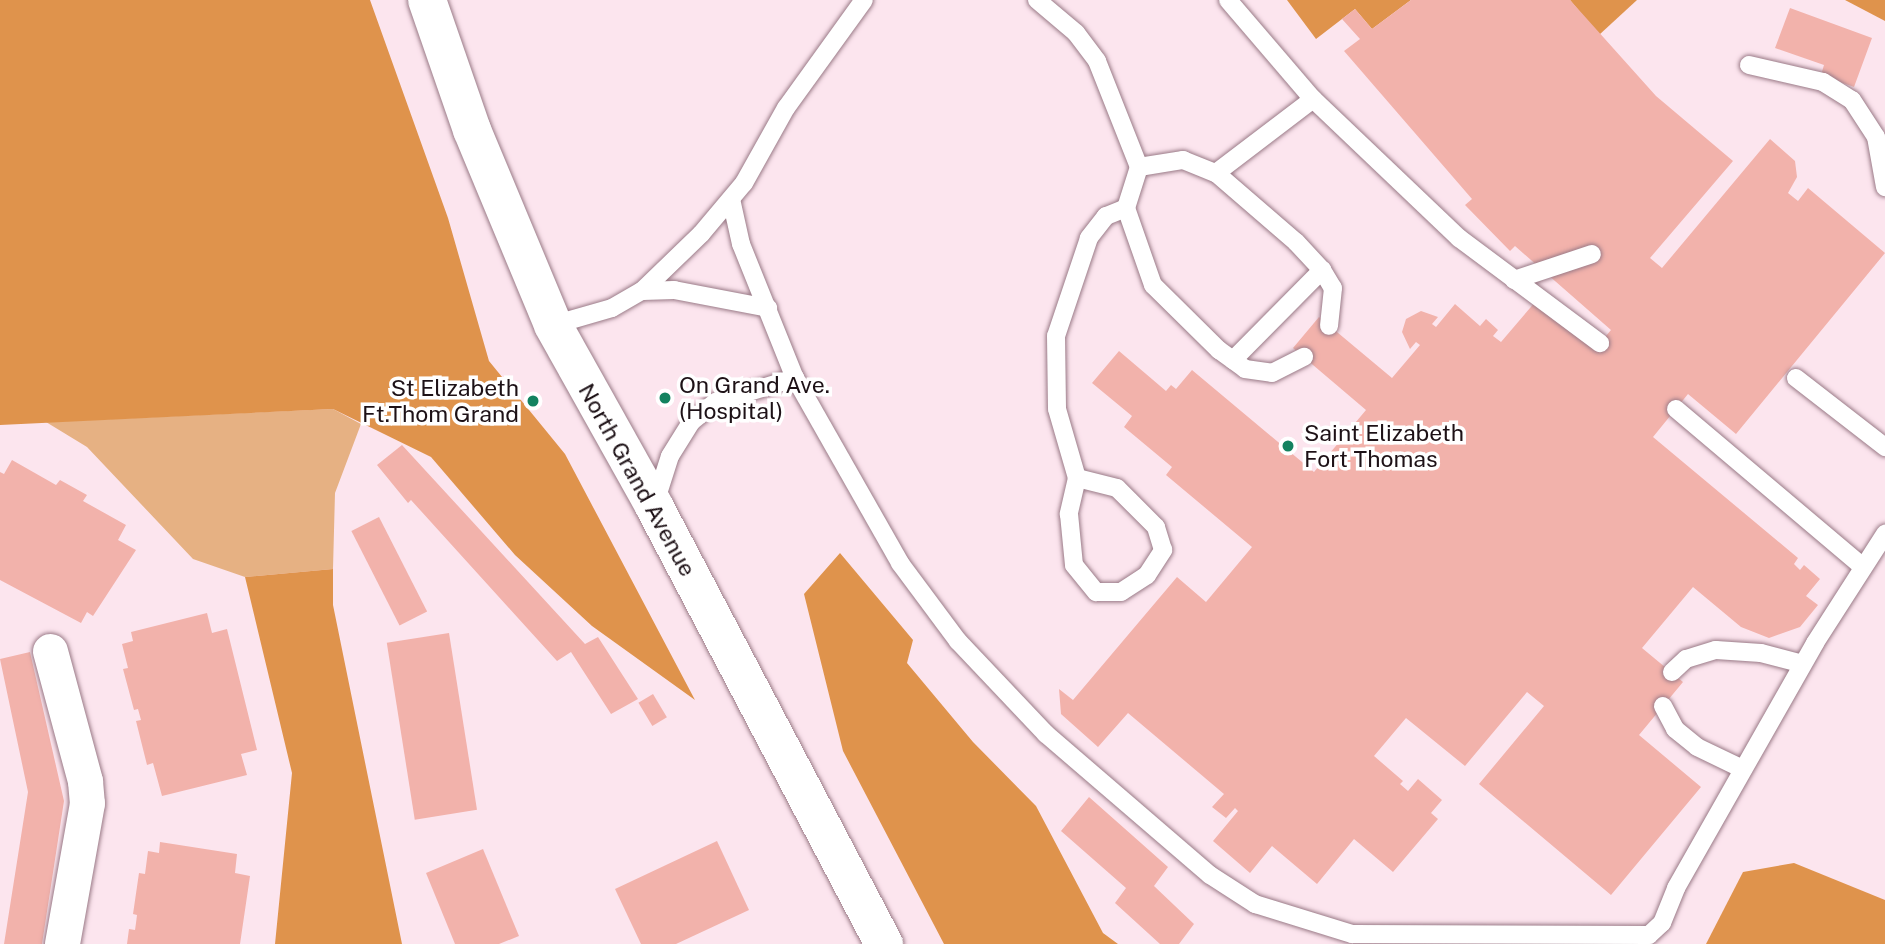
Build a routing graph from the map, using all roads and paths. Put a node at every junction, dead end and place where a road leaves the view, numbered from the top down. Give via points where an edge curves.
1 (427, 0) edge
2 (864, 0) edge
3 (1037, 0) edge
4 (1228, 0) edge
5 (1749, 65) dead end
6 (1313, 99) junction
7 (1139, 167) junction
8 (1216, 173) junction
9 (1885, 187) edge
10 (731, 199) junction
11 (1126, 208) junction
12 (1592, 254) dead end
13 (1322, 270) junction
14 (1514, 280) junction
15 (642, 291) junction
16 (768, 308) junction
17 (553, 325) junction
18 (1329, 326) dead end
19 (1600, 343) dead end
20 (1304, 357) dead end
21 (1233, 360) junction
22 (795, 378) junction
23 (1796, 378) dead end
24 (1676, 409) dead end
25 (1885, 447) edge
26 (1077, 478) junction
27 (654, 506) junction
28 (1885, 534) edge
29 (1863, 568) junction
30 (50, 651) dead end
31 (1803, 664) junction
32 (1672, 672) dead end
33 (1663, 706) dead end
34 (1743, 769) junction
35 (62, 944) edge
36 (884, 944) edge

1 - 17 main road, North Grand Avenue via 472,130
2 - 10 lane via 786,108
3 - 7 lane via 1076,33 1097,61
4 - 6 lane
5 - 9 lane via 1823,82 1852,100 1876,137
6 - 8 lane
6 - 14 lane via 1459,238
7 - 8 lane via 1183,160
7 - 11 lane
8 - 13 lane
10 - 15 lane
10 - 16 lane via 741,244
11 - 21 lane via 1153,285
11 - 26 lane via 1106,216 1089,238 1056,336 1057,410
12 - 14 lane
13 - 18 lane via 1333,288
13 - 21 lane
14 - 19 lane
15 - 16 lane via 674,290
15 - 17 lane via 612,308
16 - 22 lane
17 - 27 main road, North Grand Avenue
20 - 21 lane via 1272,373 1245,369
22 - 27 lane via 716,402 691,422 670,456
22 - 34 lane via 900,563 995,683 1153,830 1255,904 1352,934 1649,935 1662,923 1676,888
23 - 25 lane
24 - 29 lane
26 - 26 lane via 1069,514 1074,565 1096,592 1121,592 1147,575 1163,550 1156,527 1117,488
27 - 36 main road, North Grand Avenue
28 - 29 lane
29 - 31 lane
30 - 35 street via 87,803
31 - 32 lane via 1761,653 1716,650 1686,659
31 - 34 lane
33 - 34 lane via 1675,729 1698,747

